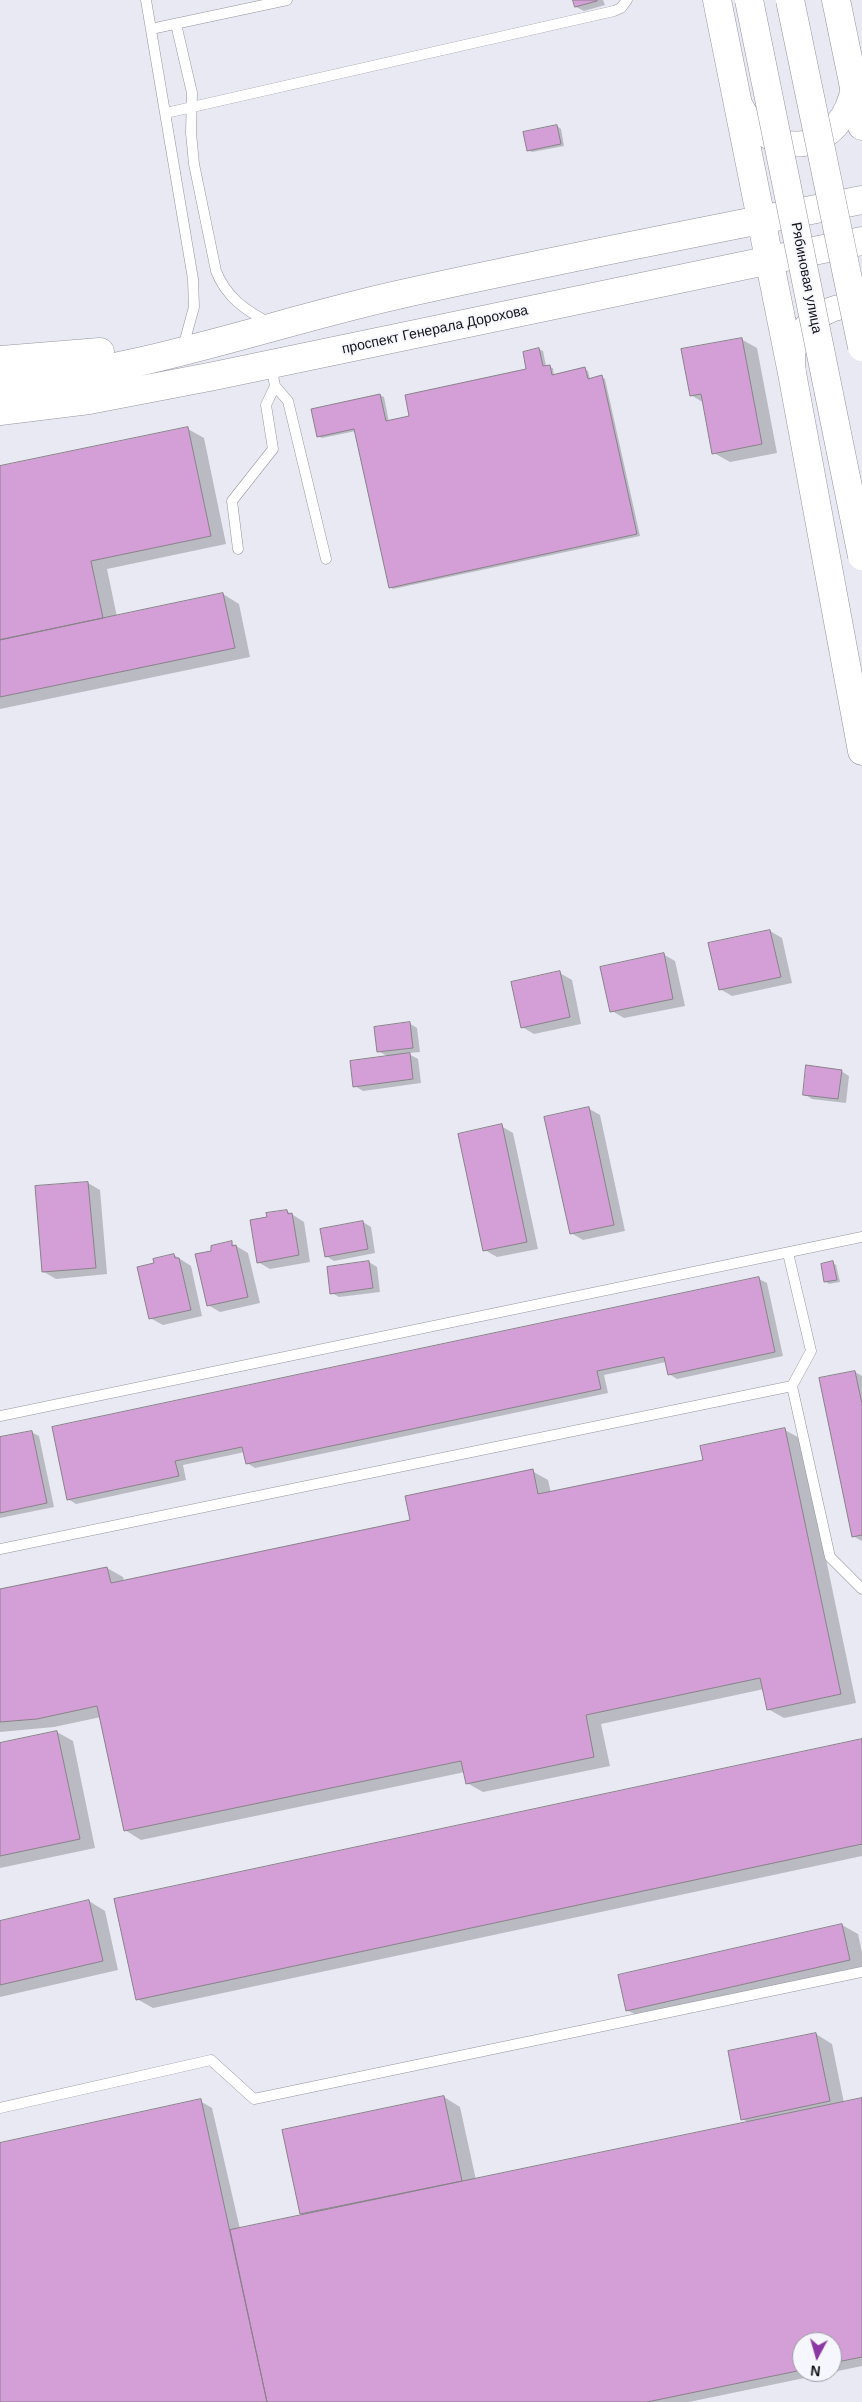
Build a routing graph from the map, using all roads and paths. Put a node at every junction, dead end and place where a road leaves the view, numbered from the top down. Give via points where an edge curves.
1 (146, 0) edge
2 (286, 0) edge
3 (627, 0) edge
4 (716, 0) edge
5 (750, 0) edge
6 (790, 0) edge
7 (836, 0) edge
8 (176, 24) junction
9 (151, 29) junction
10 (854, 84) junction
11 (738, 103) junction
12 (192, 107) junction
13 (166, 113) junction
14 (862, 126) edge
15 (862, 200) edge
16 (762, 220) junction
17 (862, 242) edge
18 (770, 260) junction
19 (862, 308) edge
20 (316, 316) junction
21 (273, 324) junction
22 (185, 340) junction
23 (862, 347) edge
24 (0, 360) edge
25 (792, 373) junction
26 (273, 375) junction
27 (0, 384) edge
28 (2, 410) edge
29 (238, 548) dead end
30 (862, 556) edge
31 (326, 559) dead end
32 (862, 751) edge
33 (862, 1237) edge
34 (788, 1253) junction
35 (792, 1386) junction
36 (0, 1416) edge
37 (0, 1549) edge
38 (862, 1589) edge
39 (862, 1972) edge
40 (0, 2108) edge

1 - 9 lane
2 - 8 lane
3 - 12 lane via 614,11
4 - 11 main road
5 - 30 main road, Рябиновая улица, bridge
6 - 23 main road, bridge
7 - 10 main road
8 - 9 lane
8 - 12 lane via 192,93
9 - 13 lane
10 - 11 street via 851,102 843,119 814,141 795,144 776,141 760,133
10 - 14 main road
11 - 16 main road
12 - 13 lane
12 - 21 lane via 194,164 221,285 256,316
13 - 22 lane via 193,279 194,307
15 - 16 main road
16 - 18 main road
16 - 20 main road via 392,297
17 - 18 main road, проспект Генерала Дорохова
18 - 25 main road
18 - 26 main road, проспект Генерала Дорохова
19 - 25 street via 837,308 817,316 802,332 793,352
20 - 21 main road
20 - 27 main road via 90,371
21 - 22 main road
22 - 24 main road via 105,352
25 - 32 main road
26 - 28 main road, проспект Генерала Дорохова
26 - 29 lane via 266,405 273,449 232,501
26 - 31 lane via 288,400
33 - 34 lane
34 - 35 lane via 811,1351
34 - 36 lane
35 - 37 lane
35 - 38 lane via 830,1557
39 - 40 lane via 254,2099 211,2060

